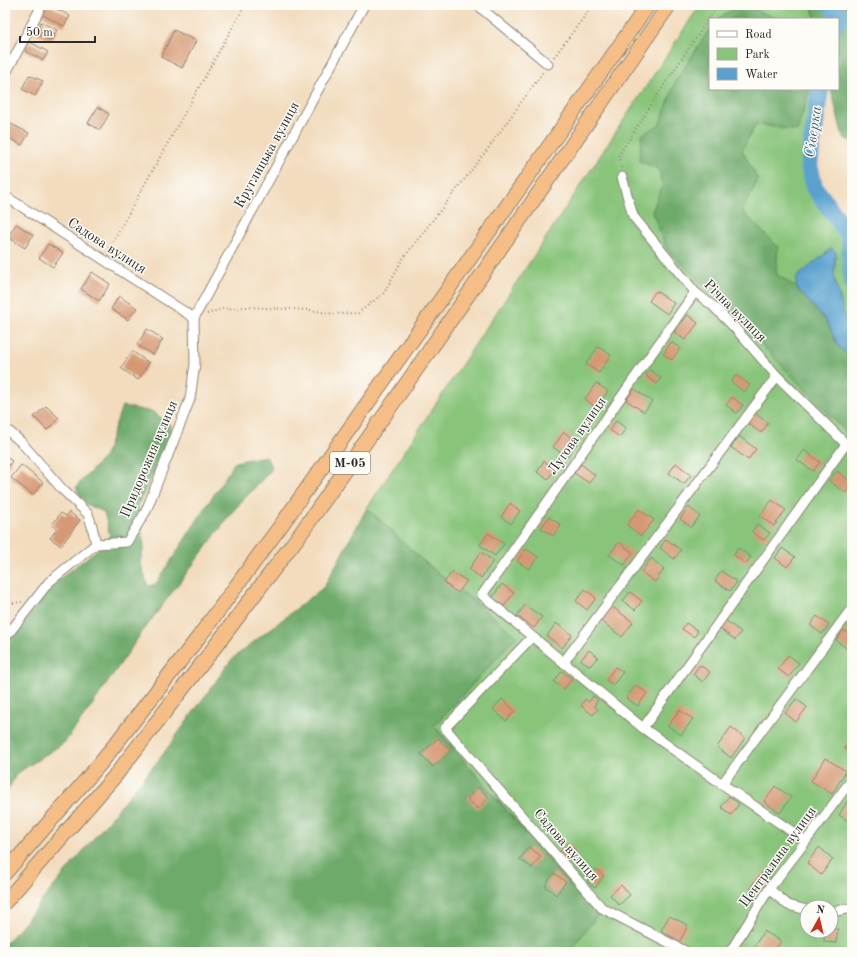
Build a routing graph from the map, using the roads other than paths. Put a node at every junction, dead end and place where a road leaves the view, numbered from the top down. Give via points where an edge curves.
1 (42, 5) edge
2 (364, 5) edge
3 (479, 5) edge
4 (648, 5) edge
5 (669, 5) edge
6 (548, 64) road end
7 (5, 75) edge
8 (622, 177) road end
9 (5, 196) edge
10 (694, 292) junction
11 (194, 318) junction
12 (777, 376) junction
13 (5, 428) edge
14 (849, 446) edge
15 (96, 544) junction
16 (852, 608) edge
17 (532, 637) junction
18 (5, 638) edge
19 (563, 663) junction
20 (643, 728) junction
21 (852, 779) edge
22 (722, 784) junction
23 (806, 841) junction
24 (5, 873) edge
25 (769, 889) junction
26 (5, 902) edge
27 (799, 908) edge
28 (852, 908) edge
29 (839, 910) edge
30 (687, 952) edge
31 (730, 952) edge

1 - 7 street
2 - 11 street, Круглицька вулиця
3 - 6 street
4 - 24 highway, М-05 via 282,524 198,638 100,764
5 - 26 highway, М-05 via 296,539 115,776
8 - 10 street, Річна вулиця via 633,216
9 - 11 street, Садова вулиця
10 - 12 street, Річна вулиця via 734,327
10 - 17 street, Лугова вулиця via 482,595
11 - 15 street, Придорожня вулиця via 195,364 190,399 146,512 127,542
12 - 14 street, Річна вулиця
12 - 19 street
13 - 15 street via 88,514
14 - 20 street
15 - 18 street via 49,582
16 - 22 street
17 - 19 street
17 - 30 street, Садова вулиця via 445,728 602,908
19 - 20 street
20 - 22 street
21 - 23 street, Центральна вулиця
22 - 23 street
23 - 25 street, Центральна вулиця
25 - 27 street via 788,905
25 - 31 street, Центральна вулиця
28 - 29 street

